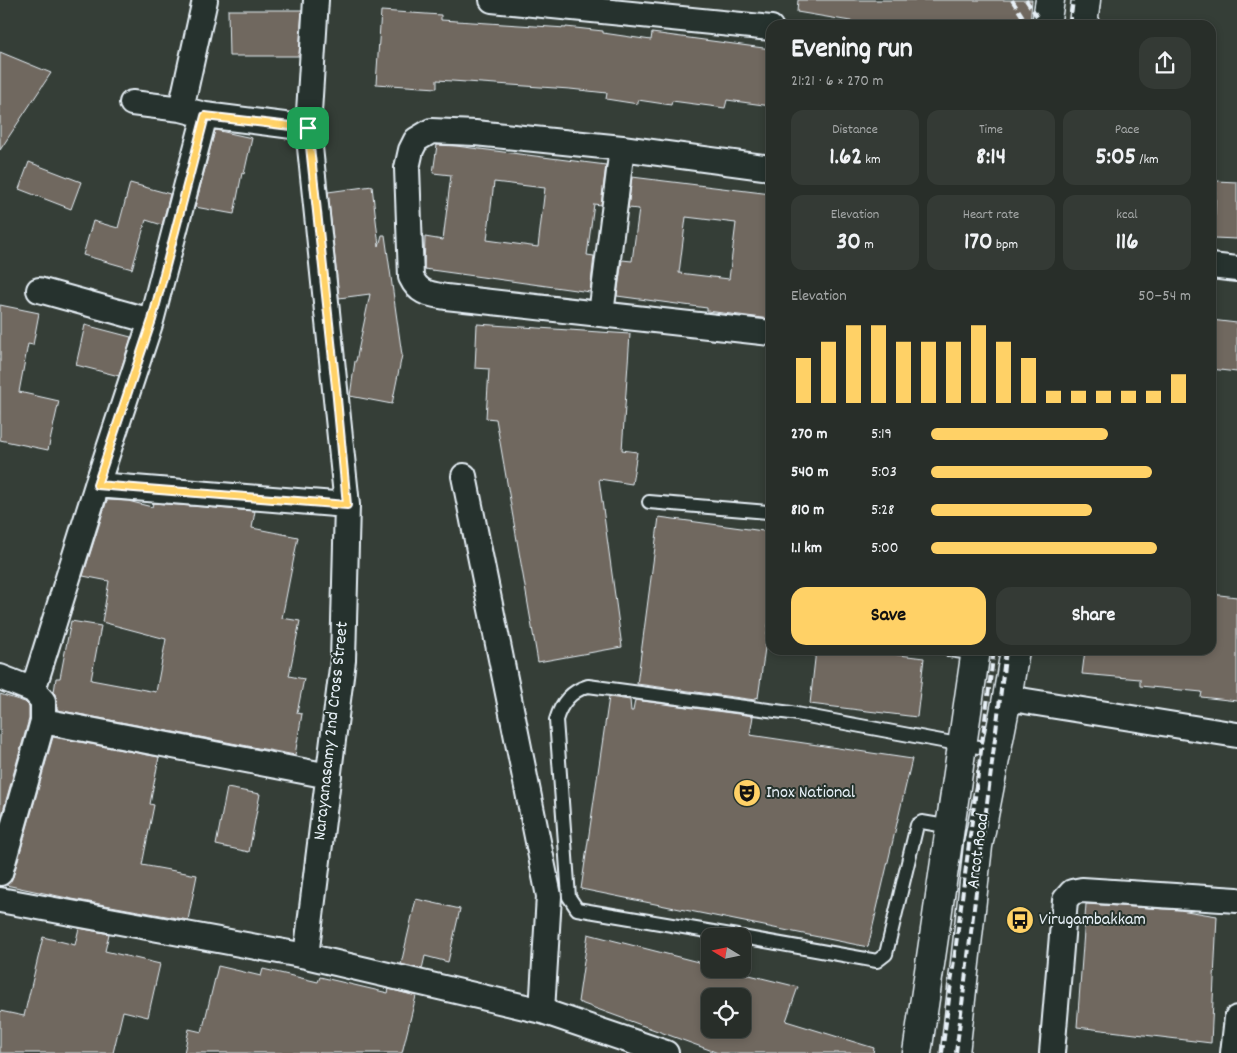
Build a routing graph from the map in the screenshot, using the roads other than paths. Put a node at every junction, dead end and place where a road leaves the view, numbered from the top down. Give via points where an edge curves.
1 (205, 0) edge
2 (316, 0) edge
3 (492, 0) edge
4 (1050, 0) edge
5 (1086, 0) edge
6 (1047, 20) edge
7 (1084, 20) edge
8 (766, 27) edge
9 (132, 103) dead end
10 (181, 110) junction
11 (205, 116) junction
12 (308, 128) junction
13 (622, 148) junction
14 (766, 167) edge
15 (1216, 267) edge
16 (1237, 269) edge
17 (39, 290) dead end
18 (602, 314) junction
19 (152, 320) junction
20 (766, 332) edge
21 (464, 476) dead end
22 (97, 485) junction
23 (649, 502) dead end
24 (347, 505) junction
25 (766, 512) edge
26 (967, 655) edge
27 (1013, 655) edge
28 (0, 677) edge
29 (33, 690) junction
30 (1007, 698) junction
31 (43, 721) junction
32 (1237, 736) edge
33 (963, 745) junction
34 (996, 749) junction
35 (329, 776) junction
36 (951, 827) junction
37 (0, 873) edge
38 (0, 900) edge
39 (1237, 900) edge
40 (701, 930) edge
41 (751, 939) edge
42 (306, 956) junction
43 (542, 1011) junction
44 (1237, 1018) edge
45 (666, 1053) edge
46 (917, 1053) edge
47 (955, 1053) edge
48 (1052, 1053) edge
49 (1233, 1053) edge

1 - 10 street
2 - 12 street, Narayanasamy 2nd Cross Street
3 - 8 street
4 - 6 main road
5 - 7 main road
9 - 10 street
10 - 11 street
11 - 12 street
11 - 19 street
12 - 24 street, Narayanasamy 2nd Cross Street
13 - 14 street
13 - 18 street
13 - 18 street via 431,131 416,140 407,168 411,277 416,287 434,295
15 - 16 street
17 - 19 street
18 - 20 street
19 - 22 street
21 - 43 street via 549,896
22 - 24 street
22 - 29 street
23 - 25 lane
24 - 35 street, Narayanasamy 2nd Cross Street via 343,660
26 - 33 main road, Arcot Road
27 - 30 main road, Arcot Road
28 - 29 street
29 - 31 street via 43,701
30 - 32 street
30 - 34 main road, Arcot Road
31 - 35 street
31 - 37 street
33 - 34 lane
33 - 36 main road, Arcot Road
33 - 40 lane via 791,713 588,686 577,689 560,707 556,720 569,897 577,908
34 - 47 main road, Arcot Road via 978,846
35 - 42 street, Narayanasamy 2nd Cross Street
36 - 41 lane via 922,822 917,825 886,954 877,961
36 - 46 main road, Arcot Road
38 - 42 street
39 - 48 street via 1072,892 1065,900
42 - 43 street
43 - 45 street
44 - 49 street

